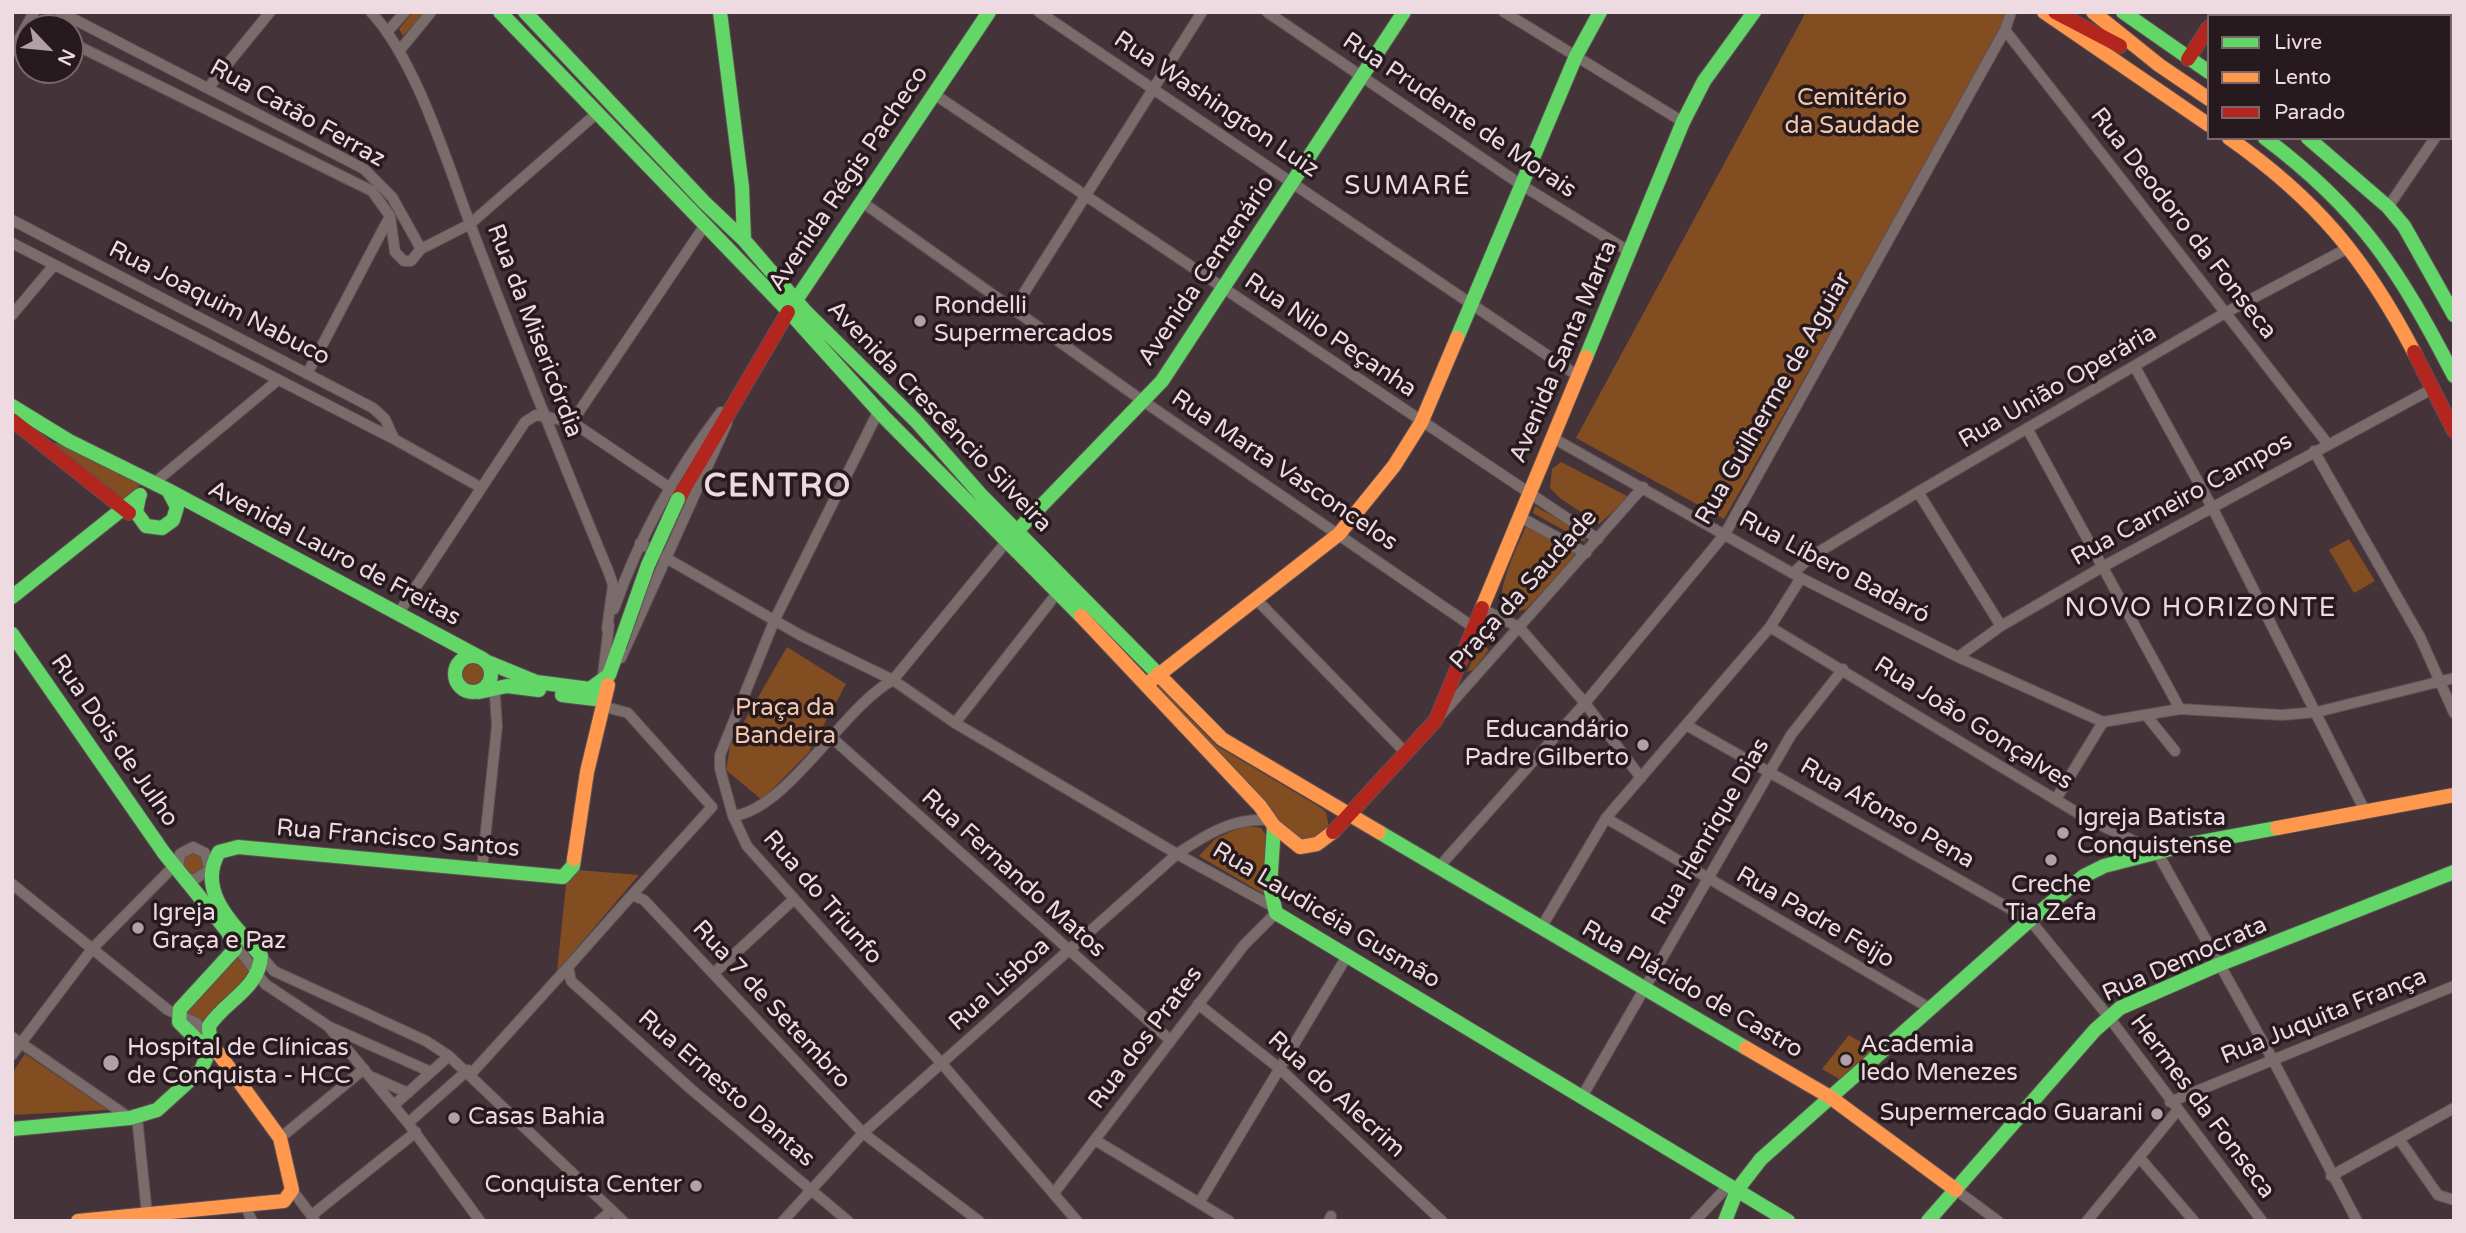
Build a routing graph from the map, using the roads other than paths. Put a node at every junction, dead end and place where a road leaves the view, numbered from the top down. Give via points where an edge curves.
1 (60, 12) edge
2 (270, 12) edge
3 (371, 12) edge
4 (405, 12) edge
5 (431, 12) edge
6 (500, 12) edge
7 (525, 12) edge
8 (720, 12) edge
9 (989, 12) edge
10 (1039, 12) edge
11 (1202, 12) edge
12 (1267, 12) edge
13 (1405, 12) edge
14 (1504, 12) edge
15 (1600, 12) edge
16 (2011, 12) edge
17 (2044, 12) edge
18 (2055, 12) edge
19 (2093, 12) edge
20 (2123, 12) edge
21 (1747, 15) edge
22 (2005, 30) junction
23 (2207, 30) edge
24 (388, 31) junction
25 (84, 49) edge
26 (400, 50) junction
27 (1576, 56) junction
28 (2188, 59) junction
29 (2158, 65) junction
30 (2207, 71) edge
31 (1363, 77) junction
32 (208, 88) junction
33 (1153, 88) junction
34 (934, 94) junction
35 (2207, 98) edge
36 (596, 114) junction
37 (1683, 122) junction
38 (2207, 124) edge
39 (2232, 140) edge
40 (2268, 140) edge
41 (2310, 140) edge
42 (2434, 140) edge
43 (1294, 181) junction
44 (1520, 184) junction
45 (1088, 197) junction
46 (862, 202) junction
47 (2388, 207) junction
48 (715, 214) junction
49 (390, 215) junction
50 (12, 220) edge
51 (470, 224) junction
52 (703, 228) junction
53 (744, 240) junction
54 (12, 243) edge
55 (2350, 247) junction
56 (421, 249) junction
57 (1630, 252) junction
58 (54, 265) junction
59 (1224, 290) junction
60 (1471, 303) junction
61 (791, 305) junction
62 (1015, 307) junction
63 (2225, 313) junction
64 (12, 315) edge
65 (2454, 315) edge
66 (2135, 368) junction
67 (748, 373) junction
68 (307, 374) junction
69 (1578, 376) junction
70 (2454, 376) edge
71 (278, 380) junction
72 (2432, 388) junction
73 (890, 396) junction
74 (1143, 401) junction
75 (12, 406) edge
76 (879, 410) junction
77 (543, 414) junction
78 (12, 420) edge
79 (916, 421) junction
80 (572, 422) junction
81 (1421, 423) junction
82 (2027, 428) junction
83 (2454, 431) edge
84 (901, 434) junction
85 (1553, 438) junction
86 (394, 439) junction
87 (2327, 443) junction
88 (2314, 451) junction
89 (480, 487) junction
90 (1643, 487) junction
91 (164, 489) junction
92 (1918, 492) junction
93 (674, 493) junction
94 (1530, 493) junction
95 (139, 497) junction
96 (2212, 507) junction
97 (124, 509) junction
98 (1520, 517) junction
99 (140, 522) junction
100 (1339, 534) junction
101 (1725, 534) junction
102 (1012, 536) junction
103 (1598, 539) junction
104 (640, 543) junction
105 (1586, 552) junction
106 (668, 559) junction
107 (2104, 566) junction
108 (1797, 575) junction
109 (1058, 592) junction
110 (12, 597) edge
111 (1256, 599) junction
112 (1484, 610) junction
113 (398, 614) junction
114 (775, 619) junction
115 (1770, 626) junction
116 (2001, 626) junction
117 (1519, 627) junction
118 (607, 629) junction
119 (1476, 629) junction
120 (12, 634) edge
121 (1958, 657) junction
122 (482, 659) junction
123 (1843, 668) junction
124 (1159, 675) junction
125 (2454, 678) edge
126 (893, 680) junction
127 (2441, 681) junction
128 (600, 686) junction
129 (1145, 686) junction
130 (479, 692) junction
131 (495, 696) dead end
132 (1585, 702) junction
133 (602, 706) junction
134 (2180, 709) junction
135 (2317, 712) junction
136 (2454, 713) edge
137 (2146, 715) junction
138 (1436, 720) junction
139 (2103, 722) junction
140 (955, 723) junction
141 (1686, 725) junction
142 (831, 737) junction
143 (2175, 751) dead end
144 (1406, 752) junction
145 (1770, 772) junction
146 (1641, 778) junction
147 (2454, 795) edge
148 (2056, 799) junction
149 (1329, 803) junction
150 (2365, 811) junction
151 (1352, 814) junction
152 (733, 816) junction
153 (1606, 818) junction
154 (1272, 823) junction
155 (1333, 832) junction
156 (2157, 852) junction
157 (1177, 854) junction
158 (210, 865) junction
159 (1439, 867) junction
160 (482, 868) junction
161 (178, 872) junction
162 (2454, 872) edge
163 (1709, 880) junction
164 (12, 884) edge
165 (632, 895) junction
166 (793, 900) junction
167 (1274, 909) junction
168 (2030, 920) junction
169 (1541, 928) junction
170 (234, 948) junction
171 (92, 949) junction
172 (1068, 951) junction
173 (261, 956) junction
174 (1347, 956) junction
175 (2218, 965) junction
176 (568, 967) junction
177 (714, 972) junction
178 (257, 975) junction
179 (2454, 986) edge
180 (1645, 988) junction
181 (1198, 1004) junction
182 (1931, 1009) junction
183 (177, 1016) junction
184 (2108, 1016) junction
185 (328, 1026) junction
186 (209, 1036) junction
187 (17, 1040) edge
188 (1170, 1041) junction
189 (12, 1055) edge
190 (449, 1056) junction
191 (2274, 1062) junction
192 (943, 1065) junction
193 (228, 1066) junction
194 (202, 1068) junction
195 (1279, 1068) junction
196 (430, 1072) junction
197 (470, 1072) junction
198 (367, 1073) junction
199 (408, 1093) junction
200 (1583, 1095) junction
201 (1830, 1097) junction
202 (394, 1105) junction
203 (2174, 1107) junction
204 (2454, 1108) edge
205 (134, 1118) junction
206 (408, 1122) junction
207 (12, 1129) edge
208 (416, 1132) junction
209 (863, 1133) junction
210 (279, 1138) junction
211 (2399, 1139) junction
212 (1095, 1140) junction
213 (2139, 1157) junction
214 (2331, 1176) junction
215 (1733, 1188) junction
216 (810, 1189) junction
217 (292, 1190) junction
218 (1956, 1190) junction
219 (1054, 1193) junction
220 (2454, 1200) edge
221 (1199, 1203) junction
222 (245, 1205) junction
223 (611, 1211) junction
224 (146, 1214) junction
225 (314, 1218) edge
226 (78, 1221) edge
227 (252, 1221) edge
228 (480, 1221) edge
229 (599, 1221) edge
230 (623, 1221) edge
231 (783, 1221) edge
232 (848, 1221) edge
233 (979, 1221) edge
234 (1077, 1221) edge
235 (1229, 1221) edge
236 (1442, 1221) edge
237 (1695, 1221) edge
238 (1725, 1221) edge
239 (1788, 1221) edge
240 (1928, 1221) edge
241 (1998, 1221) edge
242 (2087, 1221) edge
243 (2194, 1221) edge
244 (2262, 1221) edge
245 (2357, 1221) edge

1 - 32 street, Rua Catão Ferraz
2 - 32 street
3 - 24 street, Rua da Misericórdia
4 - 24 street
5 - 26 street
6 - 36 main road, Avenida Crescêncio Silveira
7 - 48 main road, Avenida Crescêncio Silveira
8 - 53 main road via 742,187
9 - 34 main road, Avenida Régis Pacheco
10 - 33 street, Rua Washington Luiz
11 - 33 street
12 - 31 street, Rua Prudente de Morais
13 - 31 main road, Avenida Centenário
14 - 27 street
15 - 27 main road
16 - 22 street, Rua Guilherme de Aguiar
17 - 38 main road
18 - 29 main road
19 - 29 main road
20 - 28 main road
21 - 37 main road, Avenida Santa Marta
22 - 63 street, Rua Deodoro da Fonseca
22 - 101 street, Rua Guilherme de Aguiar
23 - 28 main road
24 - 26 street, Rua da Misericórdia
25 - 49 street, Rua Catão Ferraz via 362,185 378,197
26 - 51 street, Rua da Misericórdia
27 - 37 street
27 - 44 main road
28 - 30 main road
29 - 35 main road
31 - 43 main road, Avenida Centenário
31 - 44 street, Rua Prudente de Morais
32 - 56 street, Rua Catão Ferraz via 374,176 392,197
33 - 43 street, Rua Washington Luiz
33 - 45 street
34 - 45 street, Rua Nilo Peçanha
34 - 46 main road, Avenida Régis Pacheco
36 - 51 street
36 - 52 main road, Avenida Crescêncio Silveira
37 - 57 main road, Avenida Santa Marta
39 - 55 main road via 2296,189
40 - 70 main road via 2315,177 2375,242 2394,267
41 - 47 main road
42 - 47 street
43 - 59 main road, Avenida Centenário
43 - 60 street, Rua Washington Luiz
44 - 57 street, Rua Prudente de Morais
44 - 60 main road
45 - 59 street, Rua Nilo Peçanha
45 - 62 street
46 - 61 main road, Avenida Régis Pacheco
46 - 62 street, Rua Marta Vasconcelos
47 - 65 main road via 2404,226
48 - 52 main road
48 - 53 main road, Avenida Crescêncio Silveira
49 - 56 street via 398,257 411,261
49 - 68 street
50 - 68 street, Rua Joaquim Nabuco
51 - 56 street
51 - 77 street, Rua da Misericórdia
52 - 61 main road, Avenida Crescêncio Silveira
52 - 80 street
53 - 61 main road, Avenida Crescêncio Silveira
54 - 58 street, Rua Joaquim Nabuco
55 - 63 street, Rua União Operária
55 - 72 main road
57 - 69 main road, Avenida Santa Marta
58 - 64 street
58 - 71 street, Rua Joaquim Nabuco
59 - 74 main road, Avenida Centenário via 1162,381
59 - 81 street, Rua Nilo Peçanha
60 - 69 street, Rua Washington Luiz
60 - 81 main road
61 - 67 main road, Avenida Régis Pacheco
61 - 73 main road, Avenida Crescêncio Silveira
61 - 76 main road, Avenida Crescêncio Silveira
62 - 74 street, Rua Marta Vasconcelos
63 - 66 street, Rua União Operária
63 - 87 street, Rua Deodoro da Fonseca
66 - 82 street, Rua União Operária
66 - 96 street
67 - 93 main road, Avenida Régis Pacheco
67 - 106 street, Avenida Régis Pacheco
68 - 86 street, Rua Joaquim Nabuco via 379,412
69 - 85 main road, Avenida Santa Marta
71 - 86 street, Rua Joaquim Nabuco
71 - 91 street
72 - 83 main road
72 - 87 street, Rua Carneiro Campos
73 - 76 main road via 881,400
73 - 79 main road, Avenida Crescêncio Silveira
74 - 100 street, Rua Marta Vasconcelos
74 - 102 main road, Avenida Centenário
75 - 91 main road, Avenida Lauro de Freitas
76 - 84 main road, Avenida Crescêncio Silveira
76 - 114 street, Rua do Triunfo
77 - 80 street
77 - 89 street via 525,422
77 - 118 street, Rua da Misericórdia via 613,585
78 - 97 main road
79 - 84 main road via 911,431
79 - 102 main road, Avenida Crescêncio Silveira
80 - 93 street
81 - 94 street, Rua Nilo Peçanha
81 - 100 main road via 1394,466
82 - 92 street, Rua União Operária
82 - 107 street
84 - 102 main road, Avenida Crescêncio Silveira
85 - 90 street, Rua Líbero Badaró
85 - 94 main road, Avenida Santa Marta
86 - 89 street, Rua Joaquim Nabuco
87 - 88 street, Rua Carneiro Campos
88 - 96 street, Rua Carneiro Campos
88 - 127 street
89 - 113 street
90 - 101 street, Rua Líbero Badaró
90 - 103 street, Praça da Saudade
91 - 95 main road via 147,489
91 - 99 main road via 177,507 168,525 155,529
91 - 113 main road, Avenida Lauro de Freitas
92 - 108 street, Rua União Operária via 1812,556
92 - 116 street
93 - 104 street, Avenida Régis Pacheco
93 - 128 main road, bridge via 613,667
94 - 98 main road, Avenida Santa Marta
94 - 103 street, Rua Nilo Peçanha
95 - 97 main road
95 - 99 main road via 136,512
96 - 107 street, Rua Carneiro Campos
96 - 135 street
97 - 99 main road
97 - 110 main road
98 - 105 street
98 - 112 main road, Avenida Santa Marta
100 - 111 main road
100 - 119 street, Rua Marta Vasconcelos
101 - 108 street, Rua Líbero Badaró
101 - 132 street, Rua Guilherme de Aguiar
102 - 109 main road, Avenida Crescêncio Silveira
102 - 124 main road, Avenida Crescêncio Silveira
102 - 126 street
103 - 105 street, Praça da Saudade
104 - 106 street
104 - 118 street, Avenida Régis Pacheco
105 - 117 street, Praça da Saudade
106 - 114 street
106 - 128 street, Avenida Régis Pacheco
107 - 116 street, Rua Carneiro Campos
107 - 134 street
108 - 115 street, Rua União Operária
108 - 121 street, Rua Líbero Badaró
109 - 129 main road, Avenida Crescêncio Silveira
109 - 140 street
111 - 124 main road
111 - 144 street
112 - 117 street
112 - 119 main road, Avenida Santa Marta
113 - 122 main road, Avenida Lauro de Freitas
114 - 126 street, Rua Laudicéia Gusmão
114 - 152 street, Rua do Triunfo via 720,755
115 - 123 street, Rua João Gonçalves
115 - 141 street, Rua União Operária
116 - 121 street, Rua Carneiro Campos
117 - 132 street
117 - 138 street, Praça da Saudade
118 - 128 street
119 - 138 main road, Avenida Santa Marta
120 - 161 main road, Rua Dois de Julho
121 - 139 street, Rua Líbero Badaró
122 - 128 main road, Avenida Lauro de Freitas via 539,682
122 - 130 main road via 491,678
122 - 130 main road via 461,661 456,676 464,690
123 - 145 street, Rua Henrique Dias via 1797,727
123 - 148 street, Rua João Gonçalves
124 - 129 main road
124 - 149 main road, Avenida Crescêncio Silveira via 1222,739
125 - 127 street
126 - 140 street, Rua Laudicéia Gusmão
126 - 142 street via 875,690
127 - 135 street
127 - 136 street
128 - 130 main road via 595,699 585,700 525,687
128 - 133 main road
129 - 154 main road, Avenida Crescêncio Silveira
131 - 160 street via 497,726
132 - 146 street
132 - 159 street, Rua Guilherme de Aguiar
133 - 160 main road, Rua Francisco Santos via 572,869 563,877
133 - 165 street via 628,713 712,807
134 - 135 street via 2282,715
134 - 137 street
135 - 150 street
137 - 139 street
137 - 143 street
138 - 144 main road, Avenida Santa Marta
139 - 148 street
140 - 157 street, Rua Laudicéia Gusmão
141 - 145 street, Rua Afonso Pena
141 - 146 street, Rua União Operária
142 - 152 street via 766,801
142 - 172 street, Rua Fernando Matos
144 - 151 main road, Avenida Santa Marta
145 - 163 street, Rua Henrique Dias
145 - 168 street, Rua Afonso Pena
146 - 153 street, Rua União Operária
147 - 150 main road
148 - 156 street, Rua João Gonçalves
149 - 151 main road, Avenida Crescêncio Silveira
149 - 155 main road
150 - 156 main road
151 - 155 main road, Avenida Santa Marta
151 - 159 main road, Rua Plácido de Castro
152 - 166 street, Rua do Triunfo via 747,846
153 - 163 street, Rua Padre Feijo
153 - 169 street, Rua União Operária
154 - 155 main road, Avenida Crescêncio Silveira via 1300,847 1317,844
154 - 157 street, Rua Lisboa via 1253,818 1226,825
154 - 167 main road
156 - 168 main road via 2084,876
156 - 175 street
157 - 167 street, Rua Laudicéia Gusmão
157 - 172 street, Rua Lisboa
158 - 160 main road, Rua Francisco Santos via 226,848 238,847
158 - 161 street via 194,880
158 - 161 street via 205,853 190,847 177,859
158 - 173 main road via 208,882 214,897
159 - 169 main road, Rua Plácido de Castro
161 - 170 main road, Rua Dois de Julho
161 - 171 street
162 - 175 main road, Rua Democrata
163 - 180 street, Rua Henrique Dias
163 - 182 street, Rua Padre Feijo
164 - 171 street
165 - 176 street
165 - 177 street, Rua 7 de Setembro via 648,905
166 - 177 street
166 - 192 street, Rua do Triunfo
167 - 174 main road, Rua Laudicéia Gusmão
167 - 181 street, Rua dos Prates
168 - 182 main road
168 - 184 street, Hermes da Fonseca
169 - 180 main road, Rua Plácido de Castro
170 - 178 street
170 - 183 main road
171 - 183 street
171 - 187 street
172 - 188 street, Rua Fernando Matos
172 - 192 street, Rua Lisboa
173 - 178 main road
173 - 190 street via 274,971
174 - 195 street
174 - 200 main road, Rua Laudicéia Gusmão
175 - 184 main road, Rua Democrata
175 - 191 street
176 - 197 street
176 - 216 street, Rua Ernesto Dantas via 568,976 577,988
177 - 209 street, Rua 7 de Setembro
178 - 185 street
178 - 186 main road via 214,1018
179 - 191 street, Rua Juquita França
180 - 200 street, Rua Henrique Dias
180 - 201 main road, Rua Plácido de Castro
181 - 188 street, Rua dos Prates
181 - 195 street, Rua do Alecrim
182 - 201 main road
183 - 186 street via 197,1023
183 - 194 main road via 206,1049
184 - 203 street, Hermes da Fonseca
184 - 218 main road, Rua Democrata
185 - 196 street
185 - 198 street
186 - 193 main road
187 - 189 street
187 - 205 street
188 - 212 street, Rua dos Prates
190 - 196 street
190 - 197 street
191 - 203 street, Rua Juquita França
191 - 214 street
192 - 209 street, Rua Lisboa
192 - 219 street, Rua do Triunfo
193 - 194 main road via 217,1060
193 - 210 main road
194 - 205 main road via 157,1110
195 - 221 street
195 - 236 street, Rua do Alecrim
196 - 199 street
197 - 206 street
197 - 223 street
198 - 199 street
198 - 202 street
198 - 210 street
199 - 202 street
200 - 215 main road, Rua Laudicéia Gusmão
201 - 215 main road
201 - 218 main road, Rua Plácido de Castro
202 - 206 street
203 - 213 street, Rua Juquita França
203 - 244 street, Hermes da Fonseca
204 - 211 street
205 - 207 main road
205 - 224 street
206 - 208 street
208 - 225 street
208 - 228 street
209 - 216 street, Rua Lisboa
209 - 233 street, Rua 7 de Setembro
210 - 217 main road
211 - 214 street
211 - 220 street via 2432,1189
212 - 219 street, Rua dos Prates
212 - 221 street
213 - 242 street, Rua Juquita França
213 - 243 street
214 - 245 street
215 - 237 street
215 - 238 main road
215 - 239 main road, Rua Laudicéia Gusmão
216 - 231 street, Rua Lisboa
216 - 232 street, Rua Ernesto Dantas
217 - 222 main road via 284,1201
217 - 225 street
218 - 240 main road, Rua Democrata
218 - 241 street, Rua Plácido de Castro
219 - 234 street, Rua do Triunfo
221 - 235 street
222 - 224 main road
222 - 227 street
223 - 229 street
223 - 230 street
224 - 226 main road

